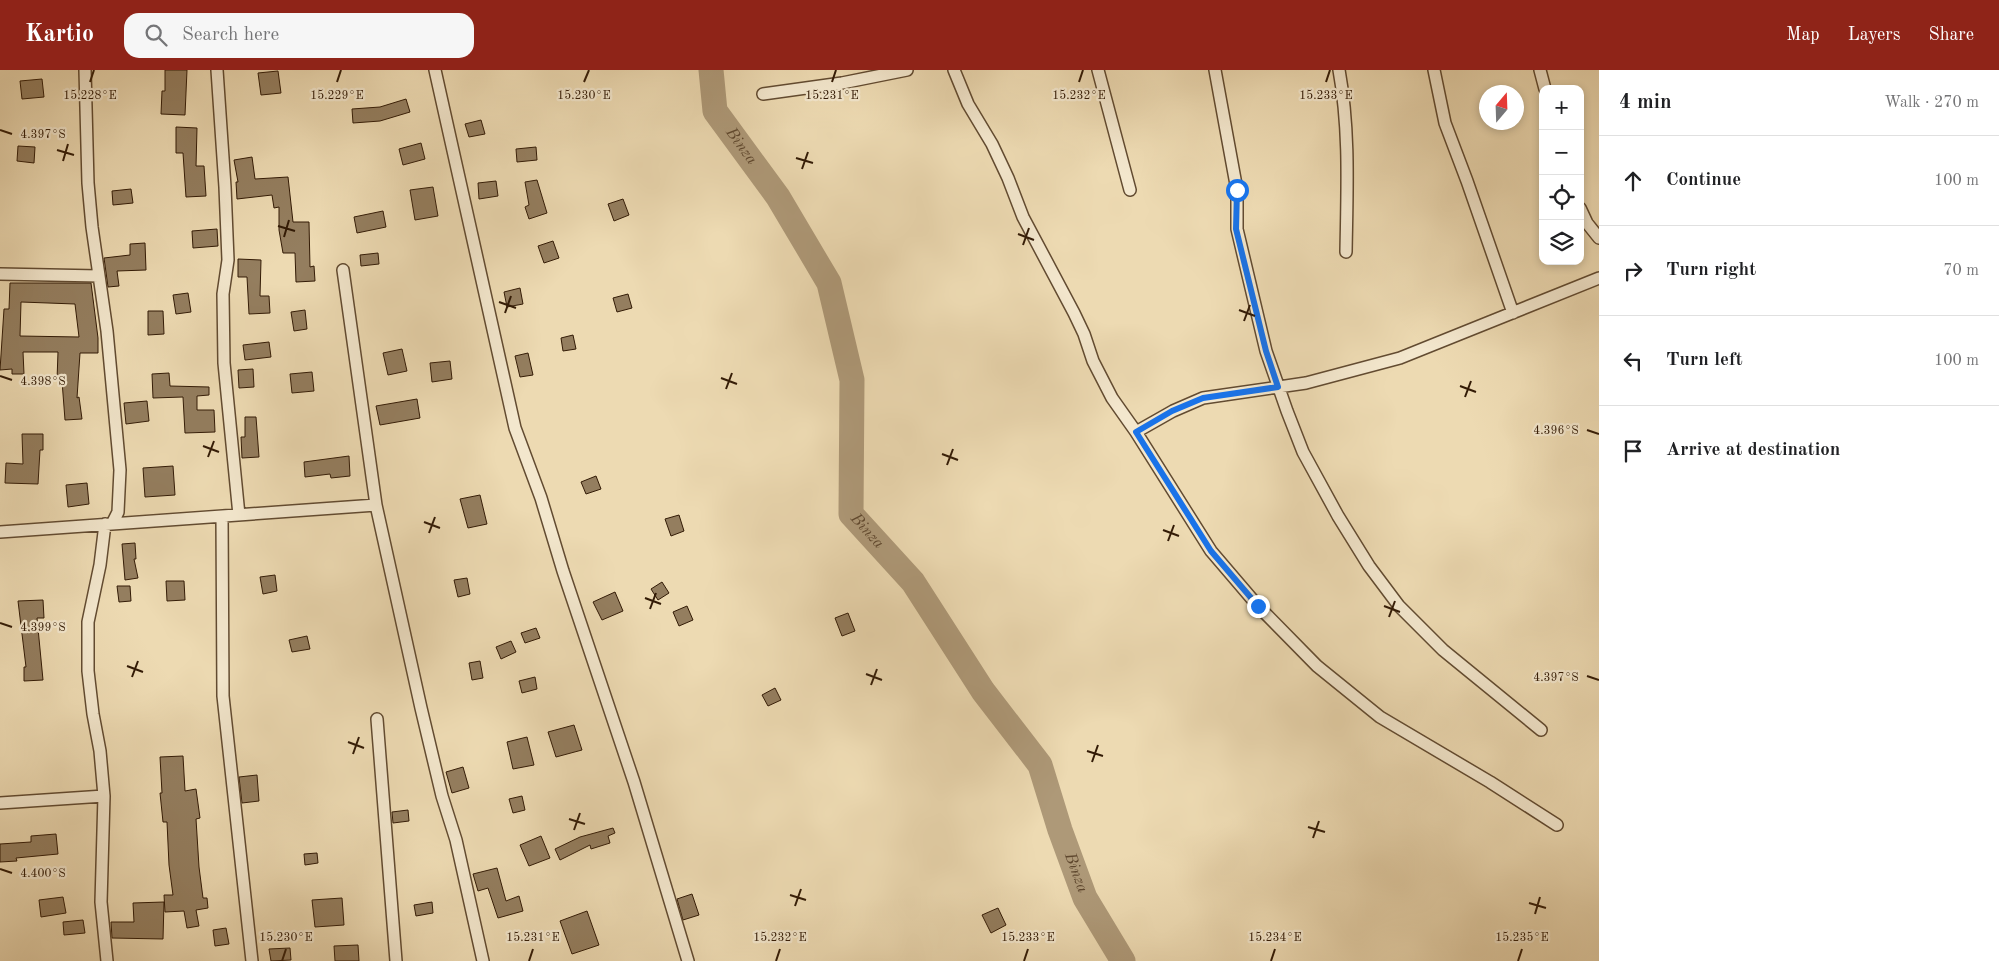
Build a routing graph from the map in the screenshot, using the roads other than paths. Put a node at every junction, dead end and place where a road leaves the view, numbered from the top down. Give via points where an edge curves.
1 (86, 70) edge
2 (217, 70) edge
3 (435, 70) edge
4 (907, 70) edge
5 (954, 70) edge
6 (1098, 70) edge
7 (1215, 70) edge
8 (1339, 70) edge
9 (1434, 70) edge
10 (1540, 70) edge
11 (893, 72) edge
12 (1544, 85) edge
13 (763, 94) dead end
14 (1130, 190) dead end
15 (1584, 217) edge
16 (1599, 238) edge
17 (1346, 252) dead end
18 (343, 270) dead end
19 (0, 274) edge
20 (99, 276) junction
21 (1599, 278) edge
22 (1513, 313) junction
23 (1278, 387) junction
24 (1136, 432) junction
25 (376, 505) junction
26 (239, 515) junction
27 (222, 517) junction
28 (109, 524) junction
29 (0, 532) edge
30 (377, 719) dead end
31 (1541, 730) dead end
32 (104, 796) junction
33 (0, 804) edge
34 (1557, 825) dead end
35 (107, 961) edge
36 (252, 961) edge
37 (396, 961) edge
38 (483, 961) edge
39 (688, 961) edge

1 - 20 street via 88,184
2 - 26 street via 228,260 223,294 224,363
3 - 39 street via 515,428 634,782
4 - 11 street
5 - 24 street via 968,104 1008,178 1023,217 1074,312 1093,361
6 - 14 street
7 - 23 street via 1237,190 1236,229
8 - 17 street via 1347,172
9 - 22 street via 1445,123
10 - 12 street
11 - 13 street
15 - 16 street
18 - 25 street
19 - 20 street
20 - 28 street via 120,470 118,512
21 - 22 street
22 - 23 street via 1400,358 1306,383
23 - 24 street via 1203,398
23 - 31 street via 1304,452 1338,516 1399,606 1443,650
24 - 34 street via 1211,551 1258,606 1318,666 1380,717
25 - 26 street
25 - 38 street via 421,708 456,840
26 - 27 street
27 - 28 street
27 - 36 street via 223,696
28 - 29 street
28 - 32 street via 88,622 88,661
30 - 37 street
32 - 33 street
32 - 35 street via 101,902

